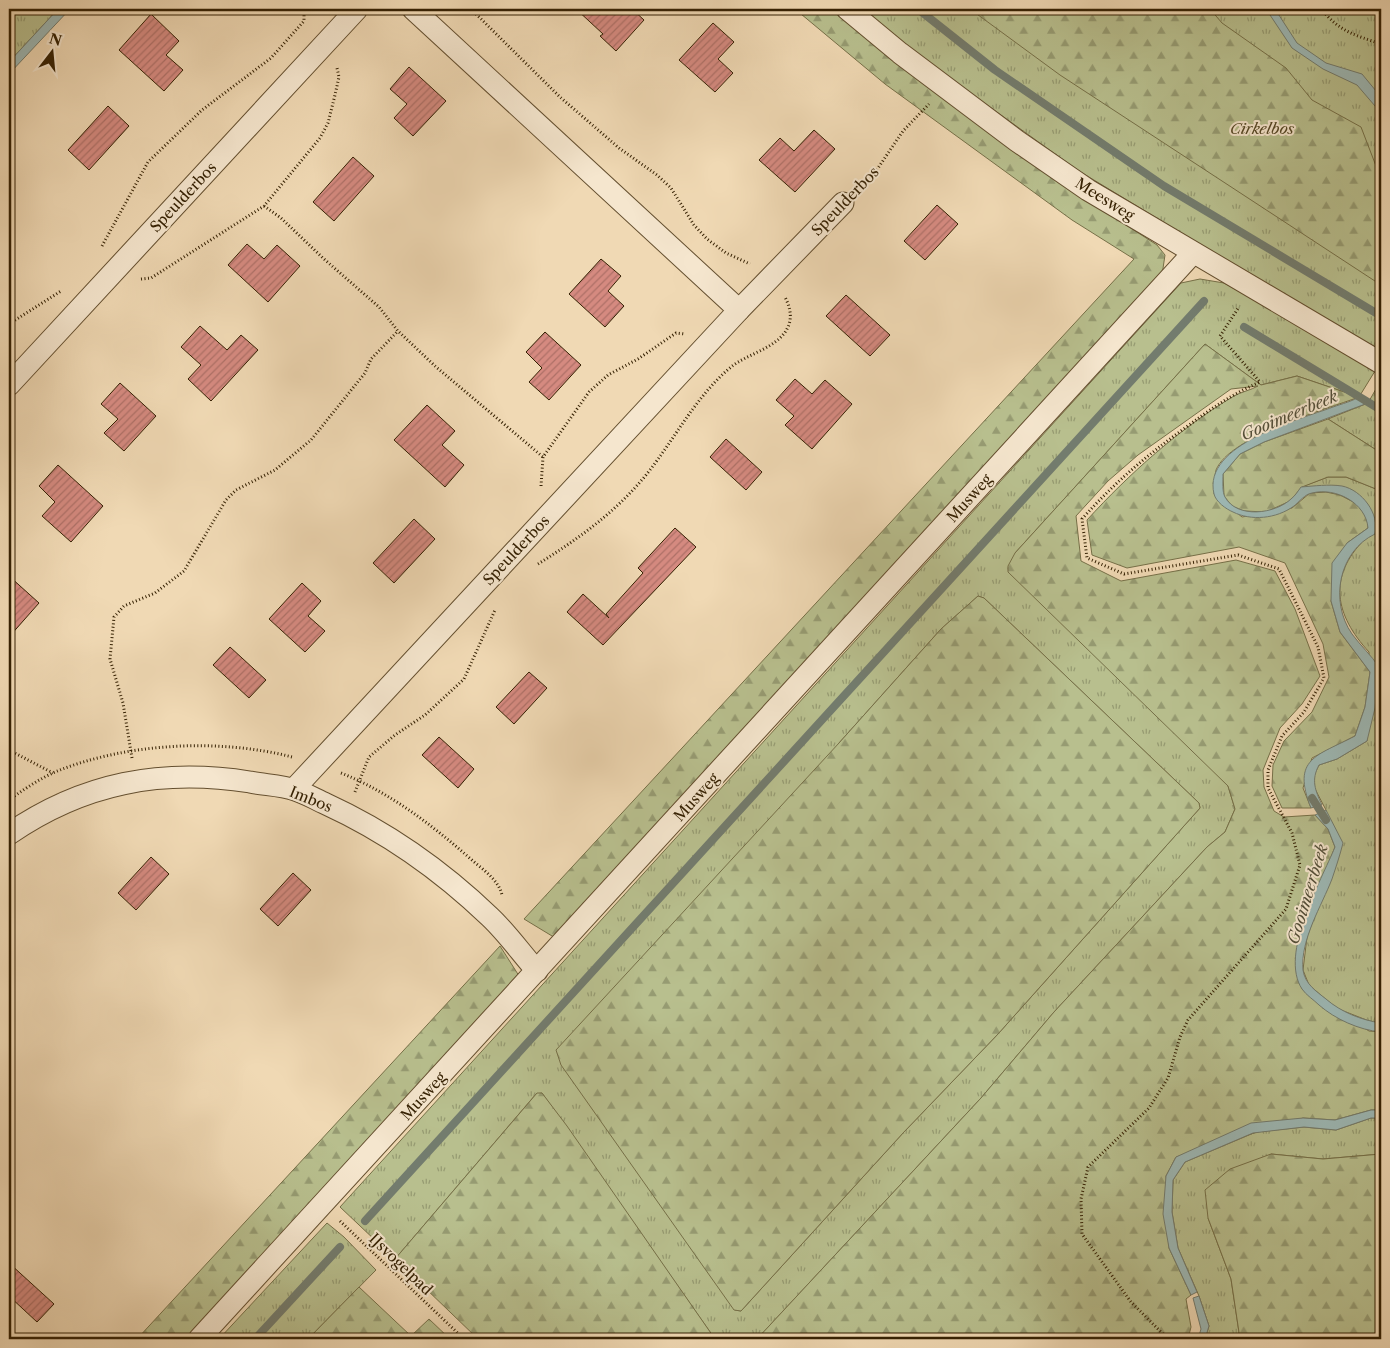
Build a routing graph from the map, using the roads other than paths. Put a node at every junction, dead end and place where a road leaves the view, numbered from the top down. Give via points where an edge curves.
1 (357, 9) edge
2 (413, 9) edge
3 (847, 9) edge
4 (843, 204) road end
5 (1193, 253) junction
6 (739, 310) junction
7 (1381, 363) edge
8 (9, 385) edge
9 (294, 789) junction
10 (9, 834) edge
11 (537, 971) junction
12 (199, 1339) edge

1 - 8 street, Speulderbos
2 - 6 street
3 - 5 street, Meesweg via 1017,141
4 - 6 street, Speulderbos
5 - 7 street, Meesweg
5 - 11 street, Musweg
6 - 9 street, Speulderbos
9 - 10 street, Imbos via 227,779 172,776 136,781 100,789 62,803
9 - 11 street, Imbos via 365,822 416,854 491,918
11 - 12 street, Musweg

